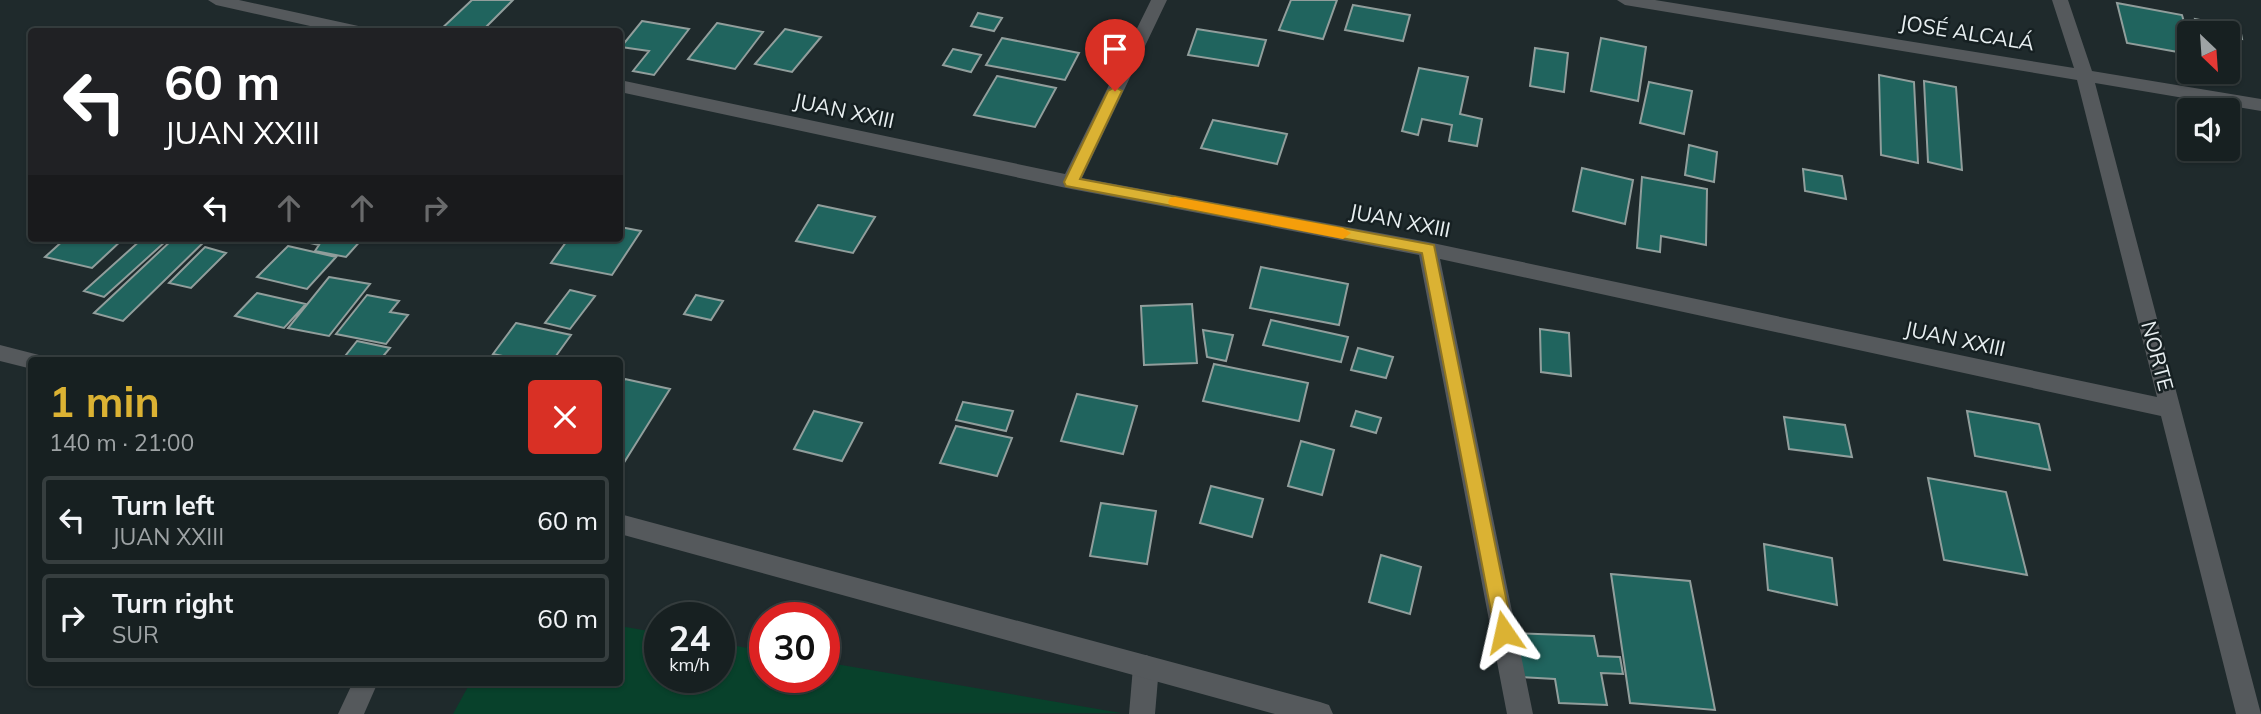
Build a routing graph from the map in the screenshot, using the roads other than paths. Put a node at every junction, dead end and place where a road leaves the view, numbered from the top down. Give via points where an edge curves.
1 (216, 0) edge
2 (1159, 0) edge
3 (1625, 0) edge
4 (2060, 0) edge
5 (345, 28) edge
6 (2084, 75) junction
7 (623, 87) edge
8 (2261, 105) edge
9 (1071, 182) junction
10 (1429, 249) junction
11 (0, 353) edge
12 (28, 360) edge
13 (2171, 409) junction
14 (623, 525) edge
15 (1146, 667) junction
16 (364, 686) edge
17 (351, 714) edge
18 (1142, 714) edge
19 (1320, 714) edge
20 (1520, 714) edge
21 (2249, 714) edge

1 - 5 street
2 - 9 street
3 - 6 street, JOSÉ ALCALÁ
4 - 6 street, NORTE
6 - 8 street, JOSÉ ALCALÁ
6 - 13 street, NORTE
7 - 9 street, JUAN XXIII
9 - 10 street, JUAN XXIII
10 - 13 street, JUAN XXIII
10 - 20 street
11 - 12 street
13 - 21 street, NORTE
14 - 15 street
15 - 18 street
15 - 19 street
16 - 17 street

